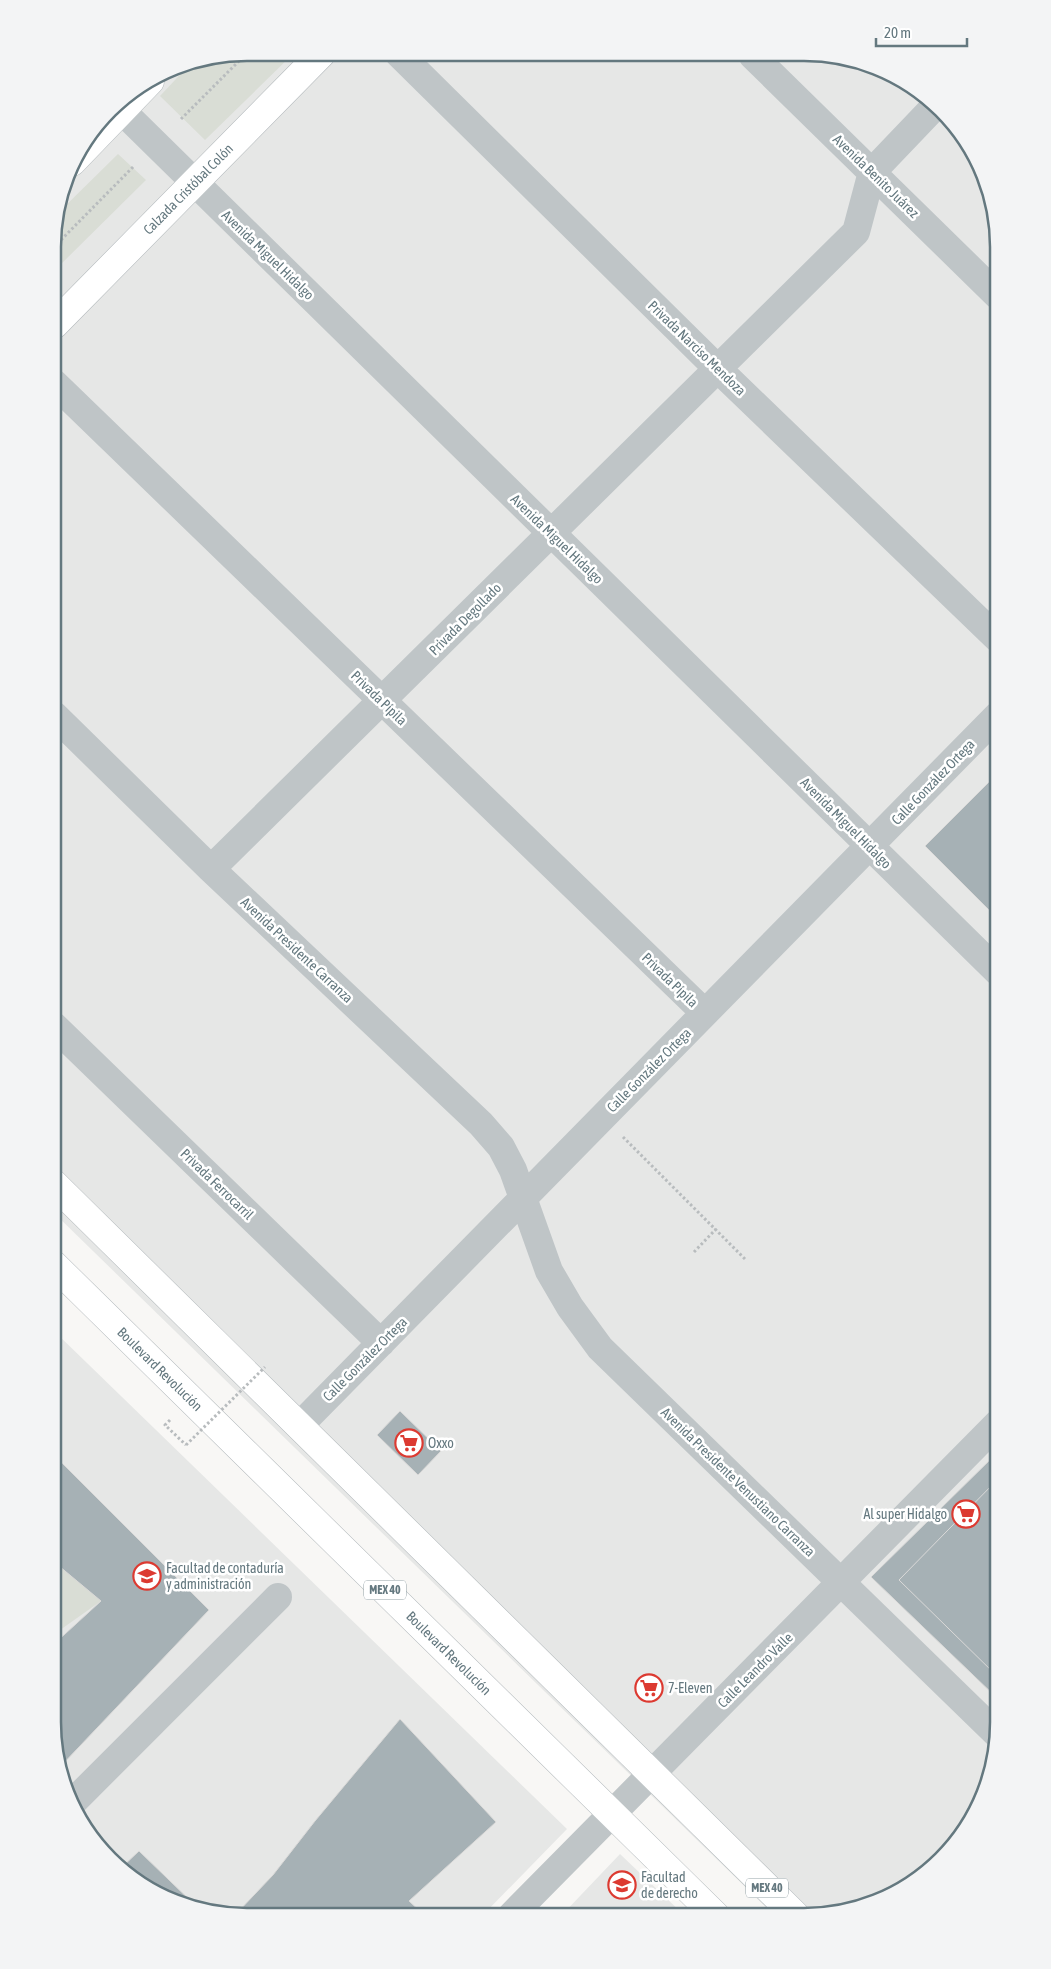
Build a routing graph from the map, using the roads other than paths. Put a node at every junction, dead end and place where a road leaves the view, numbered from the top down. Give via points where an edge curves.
1 (314, 61) edge
2 (406, 61) edge
3 (758, 61) edge
4 (122, 110) edge
5 (930, 111) edge
6 (872, 172) junction
7 (194, 183) junction
8 (990, 288) edge
9 (61, 318) edge
10 (718, 369) junction
11 (61, 390) edge
12 (552, 533) junction
13 (990, 631) edge
14 (382, 701) junction
15 (61, 721) edge
16 (990, 723) edge
17 (870, 846) junction
18 (212, 869) junction
19 (990, 964) edge
20 (705, 1013) junction
21 (61, 1033) edge
22 (61, 1191) edge
23 (524, 1198) junction
24 (61, 1272) edge
25 (381, 1342) junction
26 (299, 1426) junction
27 (990, 1431) edge
28 (841, 1583) junction
29 (278, 1597) dead end
30 (990, 1727) edge
31 (652, 1774) junction
32 (77, 1798) edge
33 (612, 1814) junction
34 (520, 1908) edge
35 (708, 1908) edge
36 (788, 1908) edge

1 - 7 main road, Calzada Cristóbal Colón
2 - 10 street, Privada Narciso Mendoza
3 - 6 street, Avenida Benito Juárez
4 - 7 street, Avenida Miguel Hidalgo
5 - 6 street
6 - 8 street, Avenida Benito Juárez
6 - 10 street, Privada Degollado via 856,232
7 - 9 main road, Calzada Cristóbal Colón
7 - 12 street, Avenida Miguel Hidalgo
10 - 12 street, Privada Degollado
10 - 13 street, Privada Narciso Mendoza
11 - 14 street, Privada Pípila
12 - 14 street, Privada Degollado
12 - 17 street, Avenida Miguel Hidalgo
14 - 18 street, Privada Degollado
14 - 20 street, Privada Pípila
15 - 18 street, Avenida Presidente Carranza
16 - 17 street, Calle González Ortega
17 - 19 street, Avenida Miguel Hidalgo
17 - 20 street, Calle González Ortega
18 - 23 street, Avenida Presidente Carranza via 481,1124 501,1147
20 - 23 street, Calle González Ortega
21 - 25 street, Privada Ferrocarril
22 - 26 main road, MEX 40
23 - 25 street, Calle González Ortega
23 - 28 street, Avenida Presidente Venustiano Carranza via 549,1271 600,1348
24 - 33 main road, Boulevard Revolución / MEX 40
25 - 26 street, Calle González Ortega
26 - 31 main road, MEX 40
27 - 28 street, Calle Leandro Valle
28 - 30 street, Avenida Presidente Venustiano Carranza
28 - 31 street, Calle Leandro Valle
29 - 32 street
31 - 33 street, Calle Leandro Valle
31 - 36 main road, MEX 40
33 - 34 street, Calle Leandro Valle
33 - 35 main road, Boulevard Revolución / MEX 40

